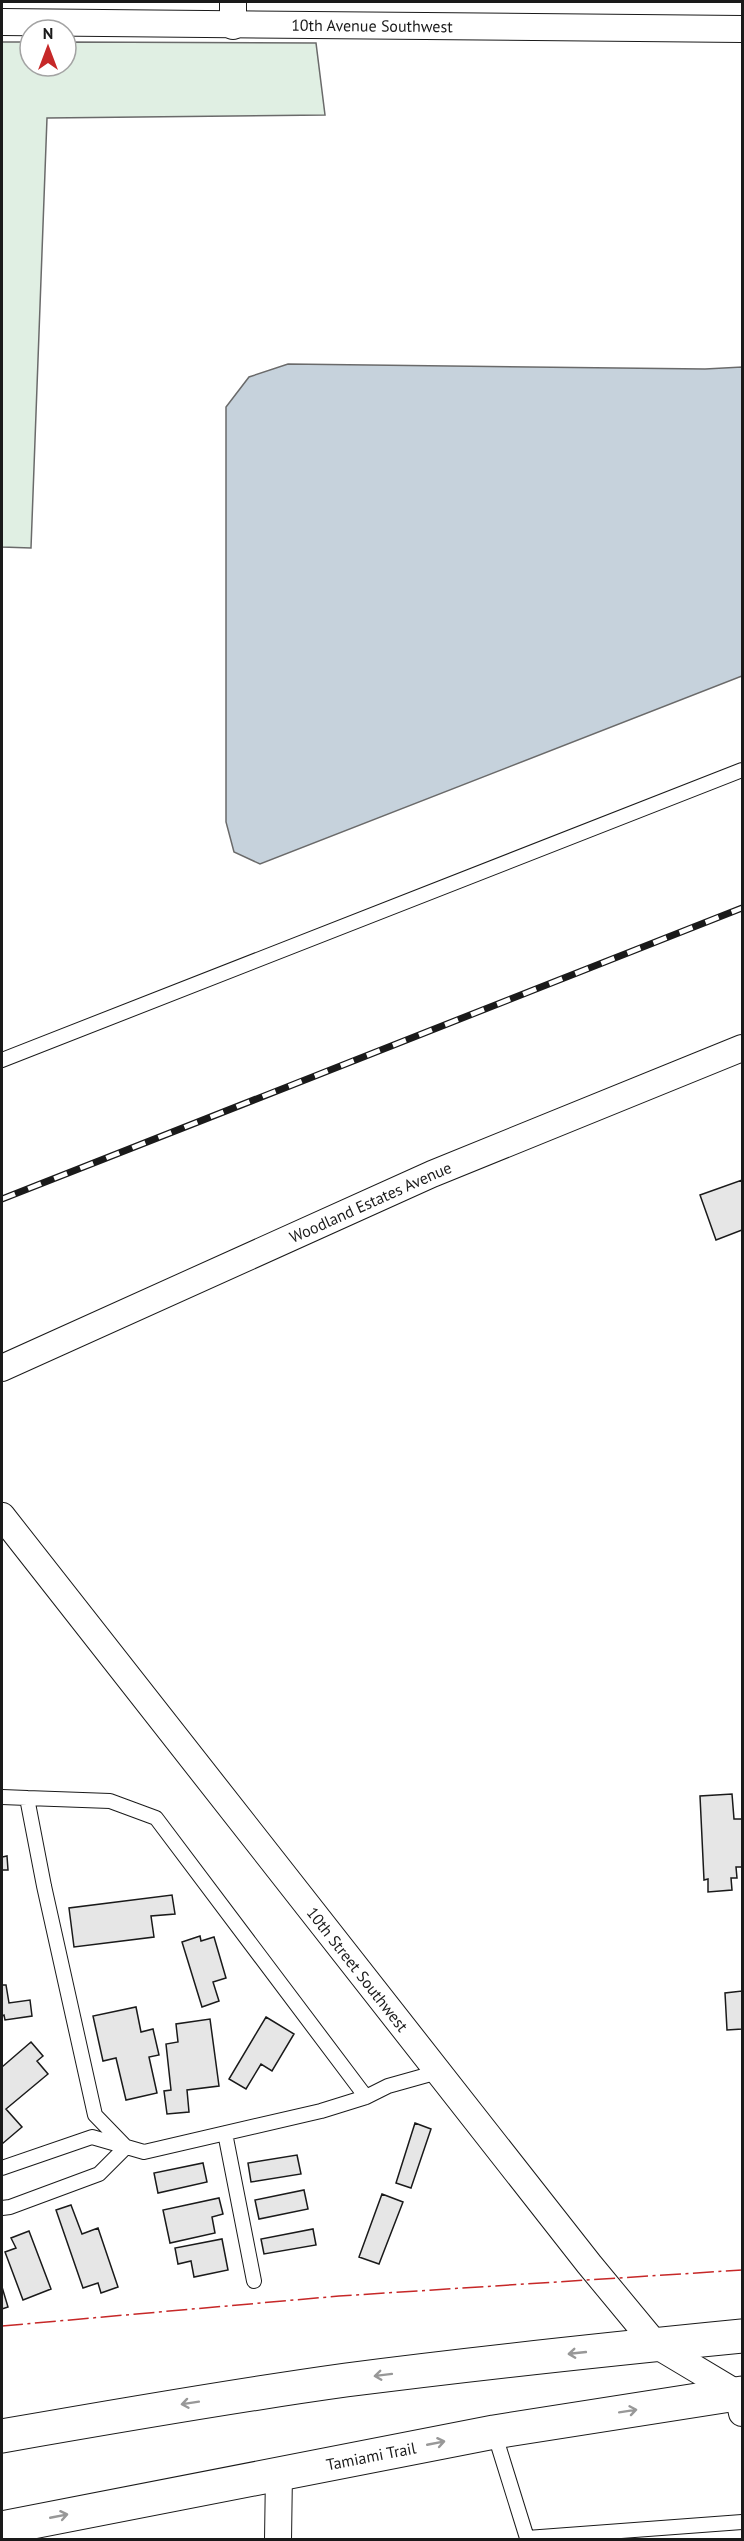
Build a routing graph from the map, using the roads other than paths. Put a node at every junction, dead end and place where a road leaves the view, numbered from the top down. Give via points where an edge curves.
1 (233, 14) edge
2 (2, 22) edge
3 (742, 29) edge
4 (742, 770) edge
5 (742, 1048) edge
6 (2, 1060) edge
7 (2, 1368) edge
8 (2, 1516) edge
9 (2, 1797) edge
10 (27, 1798) junction
11 (438, 2072) junction
12 (366, 2097) junction
13 (225, 2133) junction
14 (126, 2146) junction
15 (2, 2168) edge
16 (2, 2208) edge
17 (254, 2281) dead end
18 (742, 2336) edge
19 (656, 2345) junction
20 (741, 2400) edge
21 (494, 2432) junction
22 (2, 2436) edge
23 (279, 2472) junction
24 (742, 2522) edge
25 (2, 2528) edge
26 (522, 2539) edge
27 (278, 2540) edge

1 - 2 street, 10th Avenue Southwest
1 - 3 street, 10th Avenue Southwest
4 - 6 lane
5 - 7 street, Woodland Estates Avenue via 432,1174
8 - 11 street, 10th Street Southwest
9 - 10 lane
10 - 12 lane via 110,1801 156,1818
10 - 14 lane via 95,2115
11 - 12 lane via 388,2085
11 - 19 street, 10th Street Southwest
12 - 13 lane
13 - 14 lane via 144,2152
13 - 17 lane
14 - 15 lane via 92,2137
14 - 16 lane via 99,2174
18 - 19 main road
19 - 20 street, 10th Street Southwest
19 -> 22 main road via 344,2380
21 -> 20 main road, Tamiami Trail
23 -> 21 main road, Tamiami Trail
21 - 26 lane
25 -> 23 main road, Tamiami Trail
23 - 27 street
24 - 26 lane

